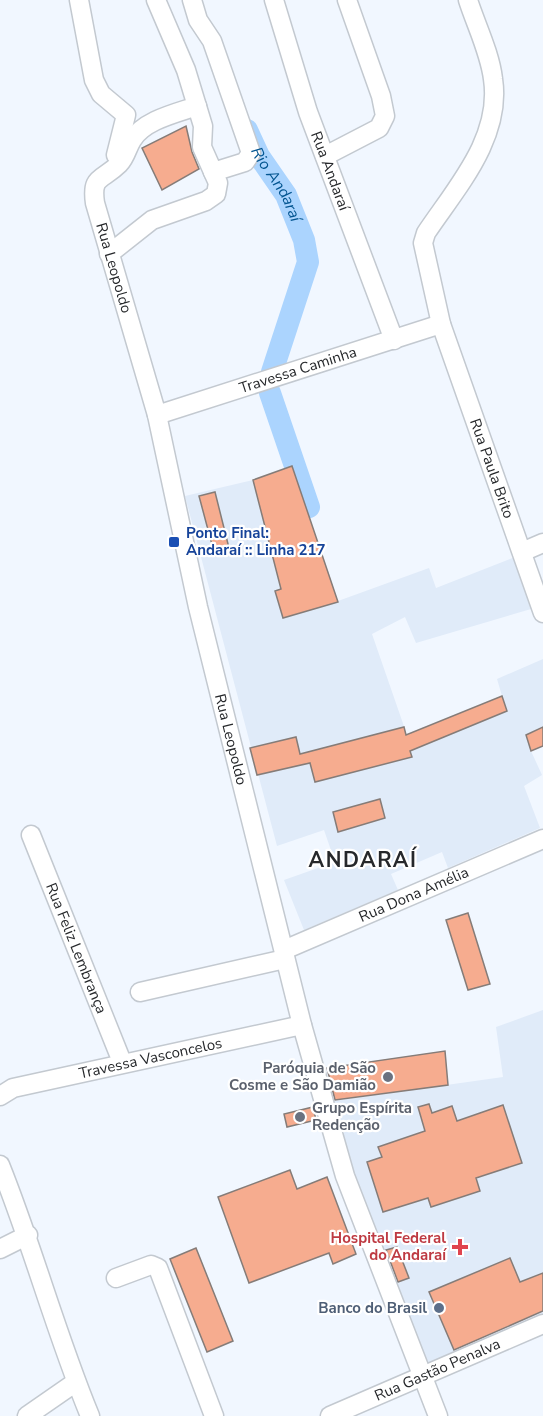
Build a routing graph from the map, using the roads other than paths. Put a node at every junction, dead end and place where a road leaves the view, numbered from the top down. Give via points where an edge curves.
1 (79, 0) edge
2 (156, 0) edge
3 (192, 0) edge
4 (274, 0) edge
5 (346, 0) edge
6 (468, 0) edge
7 (197, 106) junction
8 (325, 156) junction
9 (112, 172) junction
10 (213, 172) junction
11 (109, 254) junction
12 (441, 324) junction
13 (394, 340) junction
14 (157, 415) junction
15 (543, 543) edge
16 (522, 552) junction
17 (543, 613) edge
18 (31, 835) dead end
19 (543, 838) edge
20 (284, 954) junction
21 (140, 992) dead end
22 (302, 1025) junction
23 (122, 1062) junction
24 (0, 1096) edge
25 (0, 1164) edge
26 (28, 1235) junction
27 (0, 1249) edge
28 (116, 1278) dead end
29 (543, 1324) edge
30 (423, 1376) junction
31 (76, 1382) junction
32 (27, 1416) edge
33 (90, 1416) edge
34 (214, 1416) edge
35 (330, 1416) edge
36 (438, 1416) edge

1 - 9 street via 94,81 101,94 126,115
2 - 7 street
3 - 10 street via 198,20 212,41 251,153 245,162
4 - 8 street, Rua Andaraí
5 - 8 street via 381,96 384,116 379,128
6 - 12 street, Rua Paula Brito via 493,79 493,108 469,172 423,243
7 - 9 street, Rua Leopoldo via 138,132
7 - 10 street via 204,138 202,147
8 - 13 street, Rua Andaraí
9 - 11 street, Rua Leopoldo via 96,181 93,189
10 - 11 street via 218,183 216,194 152,220
11 - 14 street, Rua Leopoldo
12 - 13 street, Travessa Caminha
12 - 16 street, Rua Paula Brito
13 - 14 street, Travessa Caminha
14 - 20 street, Rua Leopoldo via 198,606
15 - 16 street
16 - 17 street, Rua Paula Brito
18 - 23 street, Rua Feliz Lembrança
19 - 20 street, Rua Dona Amélia
20 - 21 street, Rua Dona Amélia
20 - 22 street, Rua Leopoldo
22 - 23 street, Travessa Vasconcelos
22 - 30 street, Rua Leopoldo via 345,1176
23 - 24 street, Travessa Vasconcelos via 13,1088
25 - 26 street
26 - 27 street
26 - 31 street
28 - 34 street via 151,1265 158,1268
29 - 30 street, Rua Gastão Penalva
30 - 35 street, Rua Gastão Penalva
30 - 36 street, Rua Leopoldo
31 - 32 street
31 - 33 street

